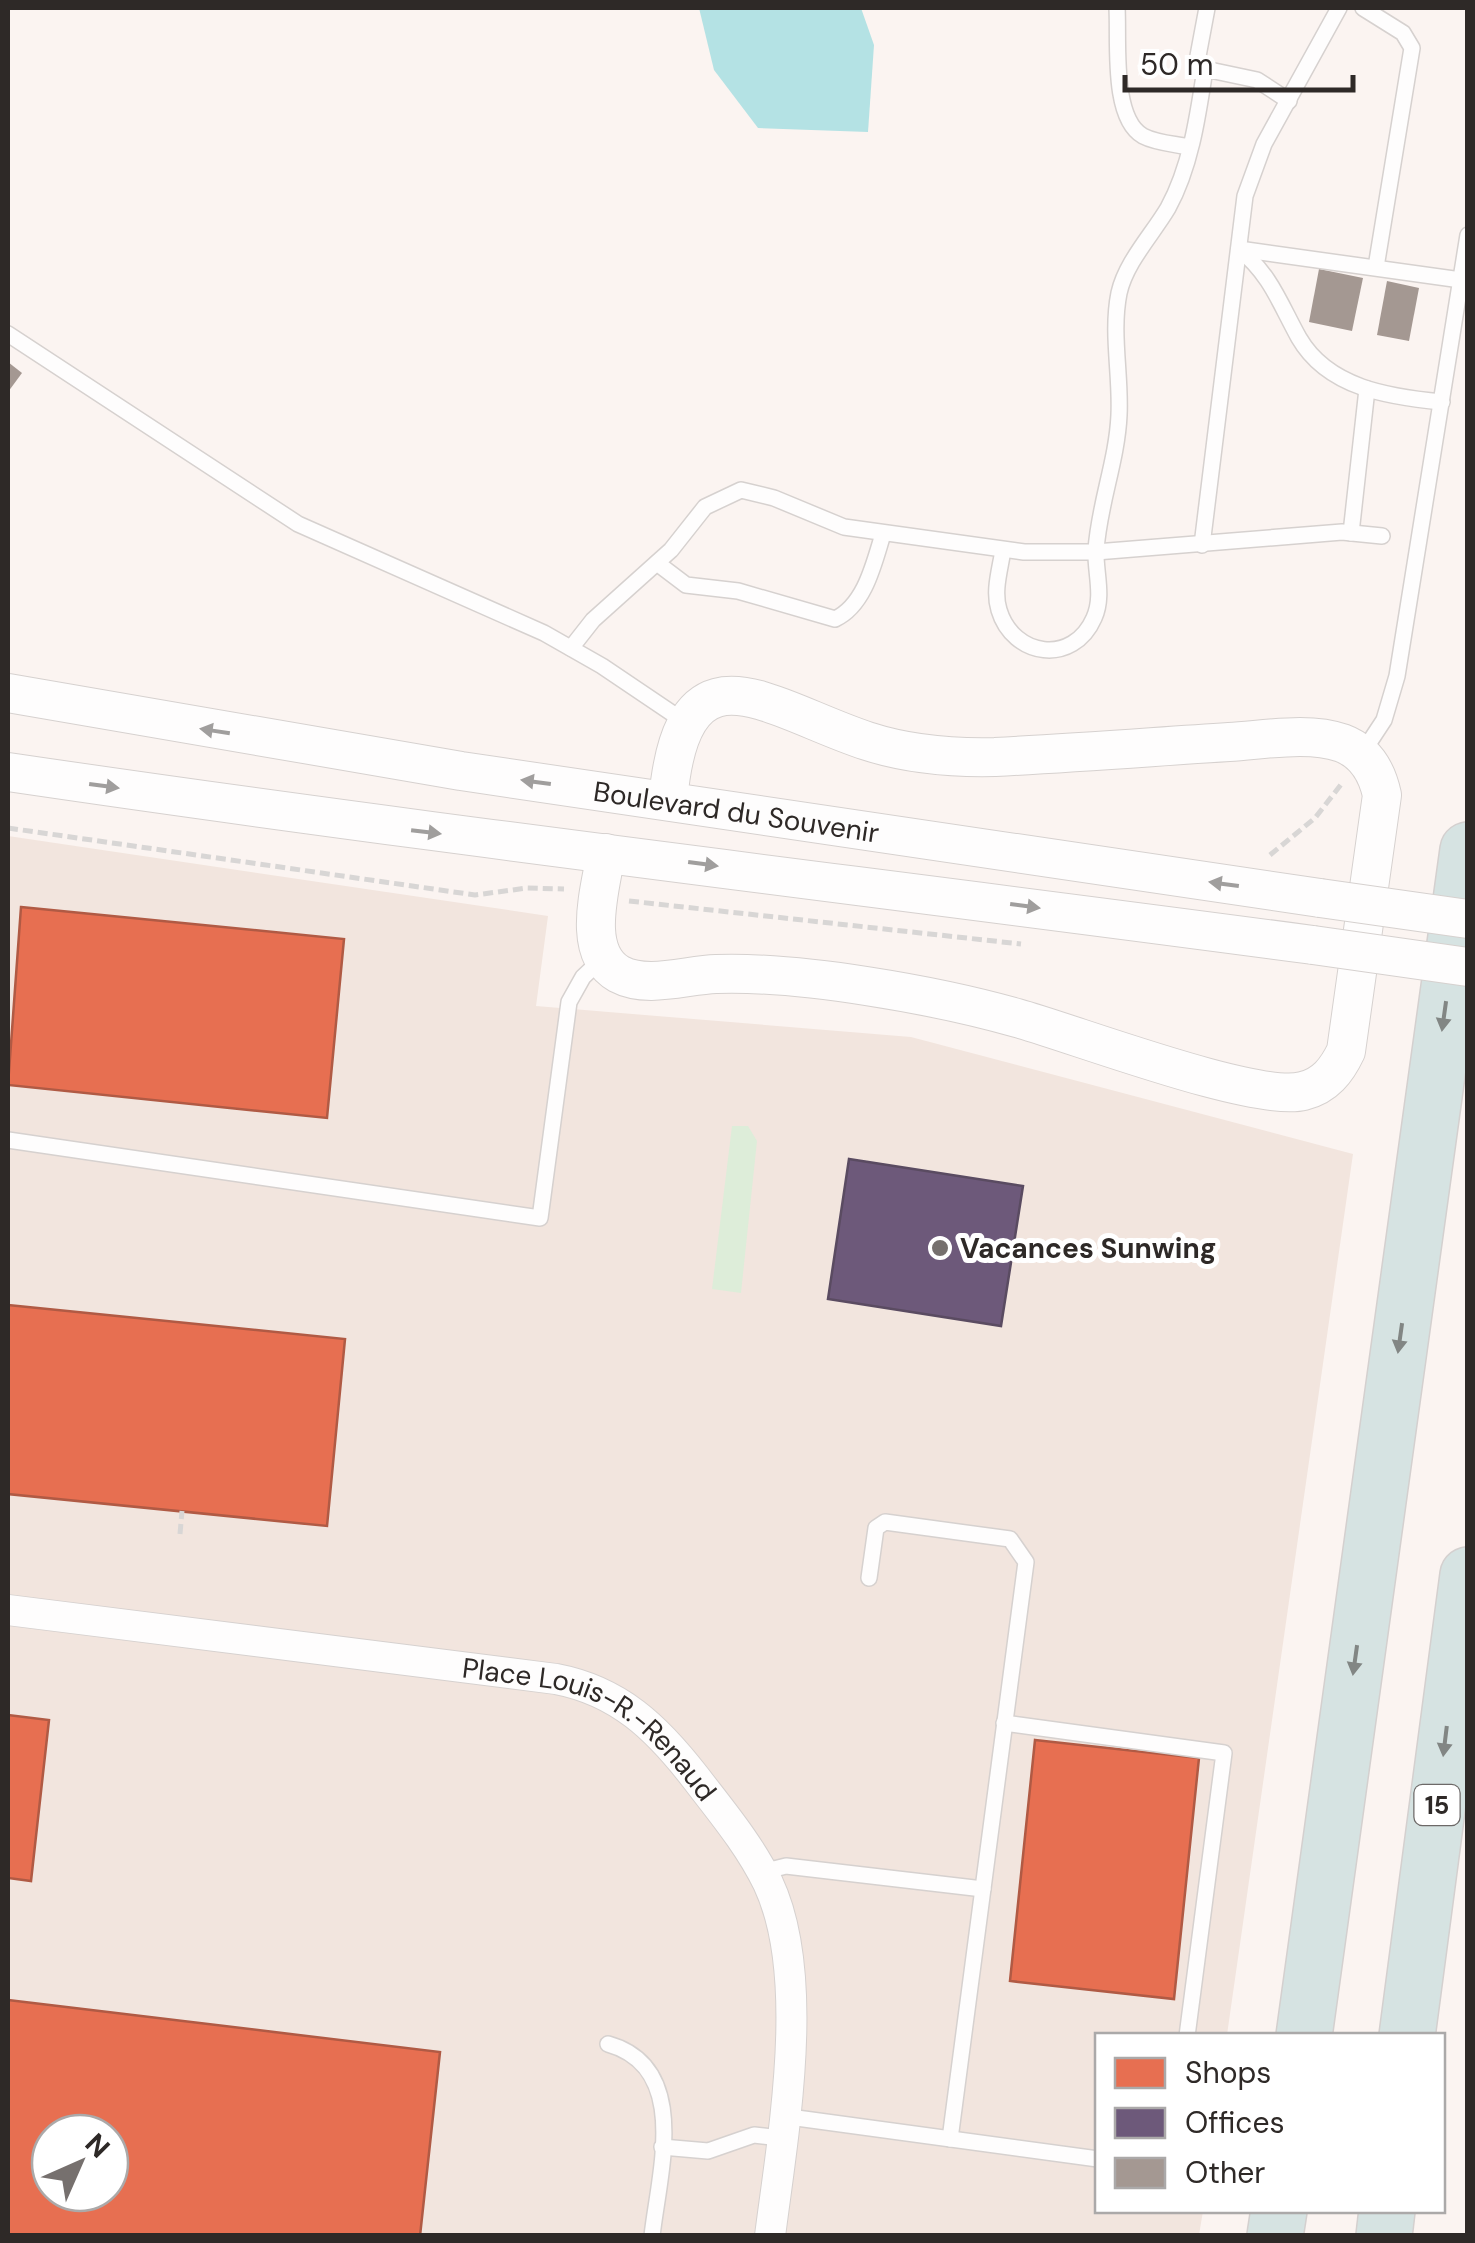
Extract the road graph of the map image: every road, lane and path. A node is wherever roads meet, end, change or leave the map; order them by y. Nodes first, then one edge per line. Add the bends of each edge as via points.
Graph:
1 (1118, 8) edge
2 (1207, 8) edge
3 (1363, 8) edge
4 (1333, 9) edge
5 (1205, 69) junction
6 (1289, 101) junction
7 (1190, 147) junction
8 (1468, 235) edge
9 (1240, 248) junction
10 (1376, 266) junction
11 (1461, 280) junction
12 (8, 334) edge
13 (1368, 389) junction
14 (1442, 402) junction
15 (1351, 533) junction
16 (882, 534) junction
17 (1382, 536) dead end
18 (1202, 544) junction
19 (1003, 550) junction
20 (1096, 552) junction
21 (657, 563) junction
22 (571, 648) junction
23 (8, 693) edge
24 (685, 722) junction
25 (1361, 755) junction
26 (8, 772) edge
27 (668, 800) junction
28 (8, 828) edge
29 (1468, 850) edge
30 (606, 853) junction
31 (1268, 858) dead end
32 (548, 887) dead end
33 (643, 904) dead end
34 (1468, 919) edge
35 (1037, 946) dead end
36 (603, 958) junction
37 (1468, 966) edge
38 (8, 1140) edge
39 (182, 1512) dead end
40 (180, 1534) dead end
41 (1468, 1575) edge
42 (869, 1578) dead end
43 (8, 1610) edge
44 (1004, 1724) junction
45 (762, 1872) junction
46 (983, 1889) junction
47 (1320, 1921) junction
48 (1187, 2033) edge
49 (1304, 2033) edge
50 (1318, 2033) edge
51 (1407, 2033) edge
52 (608, 2044) dead end
53 (781, 2127) junction
54 (950, 2138) junction
55 (662, 2146) junction
56 (1095, 2159) edge
57 (652, 2236) edge
58 (770, 2236) edge

1 - 7 lane via 1121,101 1128,121 1144,137
2 - 5 lane via 1198,56
3 - 10 lane via 1403,34 1412,48
4 - 6 lane
5 - 6 lane via 1257,80
5 - 7 lane
6 - 9 lane via 1253,172 1240,216
7 - 20 lane via 1169,205 1119,293 1119,417
8 - 11 lane
9 - 10 lane
9 - 13 lane via 1274,286 1312,355
9 - 18 lane
10 - 11 lane
11 - 14 lane
12 - 22 lane via 298,524
13 - 14 lane
13 - 15 lane
14 - 25 lane via 1392,701
15 - 17 lane
15 - 18 lane
16 - 19 lane
16 - 21 lane via 741,490 705,506
16 - 21 lane via 864,586 834,619 738,591 686,586
18 - 20 lane
19 - 20 lane
19 - 20 lane via 996,599 1004,624 1015,640 1041,652 1066,646 1092,623 1099,597
21 - 22 lane
22 - 24 lane
27 -> 23 street, Boulevard du Souvenir
24 - 25 street via 711,700 740,694 872,743 932,754 994,757 1288,739 1329,740
24 - 27 street
25 - 31 path via 1315,818
25 - 36 street via 1379,781 1381,818 1351,1033 1338,1067 1302,1092 1267,1092 953,1004 766,976 631,979
26 -> 30 street, Boulevard du Souvenir
34 -> 27 street, Boulevard du Souvenir, bridge
28 - 32 path via 476,895
29 -> 47 highway
30 - 36 street via 596,914
30 -> 37 street, Boulevard du Souvenir, bridge
33 - 35 path
36 - 38 lane via 569,1002 540,1218
39 - 40 path
41 -> 51 highway, 15
42 - 44 lane via 876,1528 886,1522 1010,1539 1019,1547 1026,1562
43 - 45 street, Place Louis-R.-Renaud via 597,1689 648,1722 674,1750
44 - 46 lane
44 - 48 lane via 1224,1753
45 - 46 lane via 786,1866
45 - 53 street, Place Louis-R.-Renaud via 791,1963
46 - 54 lane
47 - 49 highway
47 - 50 highway
52 - 55 lane via 639,2059 654,2076 662,2099
53 - 54 lane
53 - 55 lane via 708,2151
53 - 58 street, Place Louis-R.-Renaud
54 - 56 lane
55 - 57 lane

